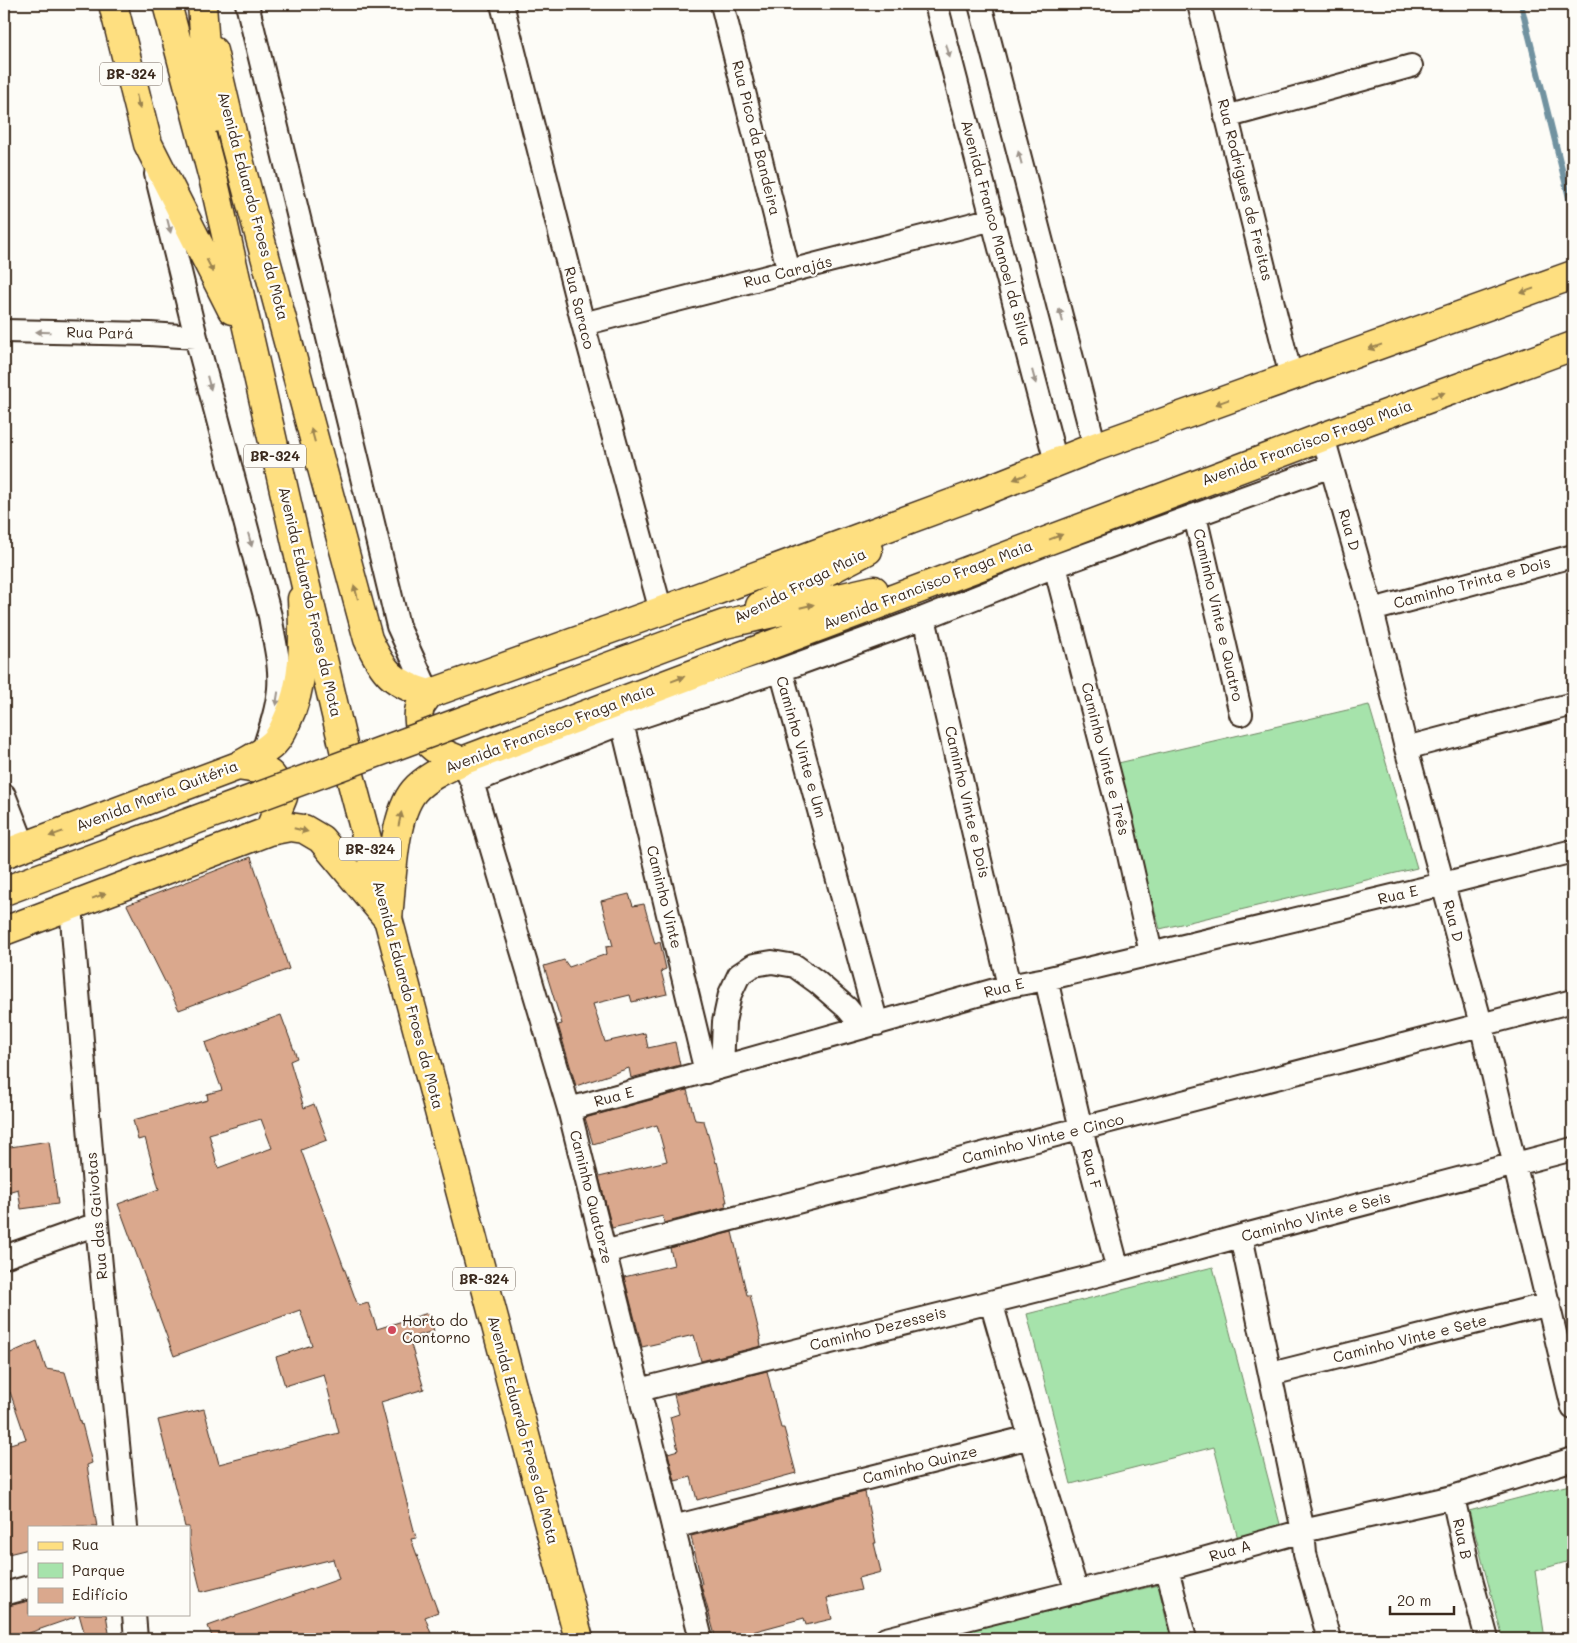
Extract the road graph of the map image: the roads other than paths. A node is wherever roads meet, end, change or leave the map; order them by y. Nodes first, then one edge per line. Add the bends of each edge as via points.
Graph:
1 (113, 4) edge
2 (167, 4) edge
3 (247, 4) edge
4 (502, 4) edge
5 (722, 4) edge
6 (936, 4) edge
7 (980, 4) edge
8 (1199, 4) edge
9 (203, 7) edge
10 (1411, 66) dead end
11 (1226, 117) junction
12 (148, 144) junction
13 (214, 182) junction
14 (993, 219) junction
15 (789, 272) junction
16 (1573, 275) edge
17 (583, 324) junction
18 (4, 331) edge
19 (196, 337) junction
20 (1573, 346) edge
21 (250, 347) junction
22 (1291, 377) junction
23 (1323, 437) junction
24 (1095, 447) junction
25 (1056, 462) junction
26 (1331, 466) junction
27 (972, 496) junction
28 (1195, 516) junction
29 (1573, 556) edge
30 (300, 565) junction
31 (978, 566) junction
32 (1054, 566) junction
33 (1372, 610) junction
34 (660, 611) junction
35 (924, 618) junction
36 (715, 628) junction
37 (781, 670) junction
38 (429, 694) junction
39 (1573, 704) edge
40 (1241, 714) dead end
41 (622, 722) junction
42 (1406, 748) junction
43 (263, 751) junction
44 (238, 766) junction
45 (467, 772) junction
46 (4, 795) edge
47 (269, 832) junction
48 (14, 850) edge
49 (1573, 851) edge
50 (1443, 884) junction
51 (4, 891) edge
52 (71, 906) junction
53 (388, 919) junction
54 (4, 931) edge
55 (1151, 953) junction
56 (1046, 979) junction
57 (1010, 986) junction
58 (1573, 1001) edge
59 (1481, 1024) junction
60 (870, 1026) junction
61 (714, 1070) junction
62 (569, 1109) junction
63 (1081, 1129) junction
64 (1573, 1149) edge
65 (1515, 1165) junction
66 (97, 1224) junction
67 (1242, 1236) junction
68 (604, 1252) junction
69 (4, 1257) edge
70 (1118, 1270) junction
71 (991, 1302) junction
72 (1549, 1304) junction
73 (1271, 1374) junction
74 (638, 1390) junction
75 (1573, 1408) edge
76 (1030, 1437) junction
77 (1573, 1459) edge
78 (1453, 1497) junction
79 (126, 1526) edge
80 (673, 1527) junction
81 (1303, 1531) junction
82 (1167, 1569) junction
83 (28, 1587) edge
84 (1077, 1592) junction
85 (4, 1594) edge
86 (134, 1616) edge
87 (136, 1639) edge
88 (579, 1639) edge
89 (701, 1639) edge
90 (886, 1639) edge
91 (1185, 1639) edge
92 (1329, 1639) edge
93 (1487, 1639) edge

1 -> 12 main road, Avenida Eduardo Froes da Mota / BR-324
2 - 13 main road, Avenida Eduardo Froes da Mota / BR-324
3 - 38 street via 398,626
4 - 17 street, Rua Saraco
5 - 15 street, Rua Pico da Bandeira
6 -> 14 street, Avenida Franco Manoel da Silva
24 -> 7 street
8 - 11 street, Rua Rodrigues de Freitas
9 - 13 main road
38 -> 9 main road, Avenida Eduardo Froes da Mota via 412,689 389,674 377,659 368,639 234,142
10 - 11 street
11 - 22 street, Rua Rodrigues de Freitas
12 -> 19 street
12 -> 21 main road, Avenida Eduardo Froes da Mota
13 - 21 main road, Avenida Eduardo Froes da Mota / BR-324
14 - 15 street, Rua Carajás
14 -> 25 street, Avenida Franco Manoel da Silva
15 - 17 street, Rua Carajás
16 -> 22 main road
17 - 34 street, Rua Saraco
19 -> 18 street, Rua Pará
19 -> 43 street via 275,642 279,687
23 -> 20 main road, Avenida Francisco Fraga Maia
21 - 30 main road, Avenida Eduardo Froes da Mota / BR-324
22 -> 24 main road
23 - 26 street, Rua D
31 -> 23 main road, Avenida Francisco Fraga Maia
24 - 25 main road
25 -> 27 main road
26 - 28 street
26 - 33 street, Rua D
27 - 34 main road
27 - 36 main road, Avenida Fraga Maia
28 - 32 street
28 - 40 street, Caminho Vinte e Quatro
29 - 33 street, Caminho Trinta e Dois
30 - 43 main road, Avenida Maria Quitéria via 304,631 300,685 282,731 275,742
30 - 53 main road, Avenida Eduardo Froes da Mota / BR-324
36 -> 31 main road, Avenida Fraga Maia
45 -> 31 main road, Avenida Francisco Fraga Maia
32 - 35 street
32 - 55 street, Caminho Vinte e Três via 1121,820
33 - 42 street, Rua D
34 - 38 main road
35 - 37 street
35 - 57 street, Caminho Vinte e Dois
36 - 51 main road, bridge
37 - 41 street, Caminho Vinte e Um
37 - 60 street, Caminho Vinte e Um
38 - 45 main road via 418,719 422,733 428,744
39 - 42 street
41 - 45 street, Caminho Vinte e Um
41 - 61 street, Caminho Vinte
42 - 50 street, Rua D
43 - 44 main road, Avenida Maria Quitéria
44 - 47 main road via 265,771 276,780 283,797
44 -> 48 main road, Avenida Maria Quitéria
53 -> 45 main road, Avenida Francisco Fraga Maia via 402,810 414,791 432,775
45 - 62 street, Caminho Quatorze
46 - 48 street
52 -> 47 main road
47 -> 53 main road via 290,827 304,829 321,839
49 - 50 street, Rua E
50 - 55 street, Rua E
50 - 59 street, Rua D
52 - 54 main road
52 - 66 street, Rua das Gaivotas
53 - 88 main road, Avenida Eduardo Froes da Mota / BR-324
55 - 56 street, Rua E
56 - 57 street, Rua E
56 - 63 street, Rua F
57 - 60 street, Rua E
58 - 59 street, Caminho Vinte e Cinco
59 - 63 street, Caminho Vinte e Cinco
59 - 65 street, Rua D
60 - 61 street, Rua E
60 - 61 street via 795,966 772,962 754,965 739,976 730,994
61 - 62 street, Rua E
62 - 68 street, Caminho Quatorze
63 - 68 street, Caminho Vinte e Cinco
63 - 70 street, Rua F
64 - 65 street, Caminho Vinte e Seis
65 - 67 street, Caminho Vinte e Seis
65 - 72 street, Rua D
66 - 69 street
66 - 79 street, Rua das Gaivotas
67 - 70 street, Caminho Vinte e Seis
67 - 73 street
68 - 74 street, Caminho Quatorze
70 - 71 street, Caminho Dezesseis
71 - 74 street, Caminho Dezesseis
71 - 76 street
72 - 73 street, Caminho Vinte e Sete
72 - 75 street, Rua D
73 - 81 street
74 - 80 street, Caminho Quatorze
76 - 80 street, Caminho Quinze
76 - 84 street
77 - 78 street, Rua A
78 - 81 street, Rua A
78 - 93 street, Rua B
80 - 89 street, Caminho Quatorze
81 - 82 street, Rua A
81 - 92 street via 1305,1554
82 - 84 street, Rua A
82 - 91 street
83 - 85 street
84 - 90 street, Rua A
86 - 87 street

